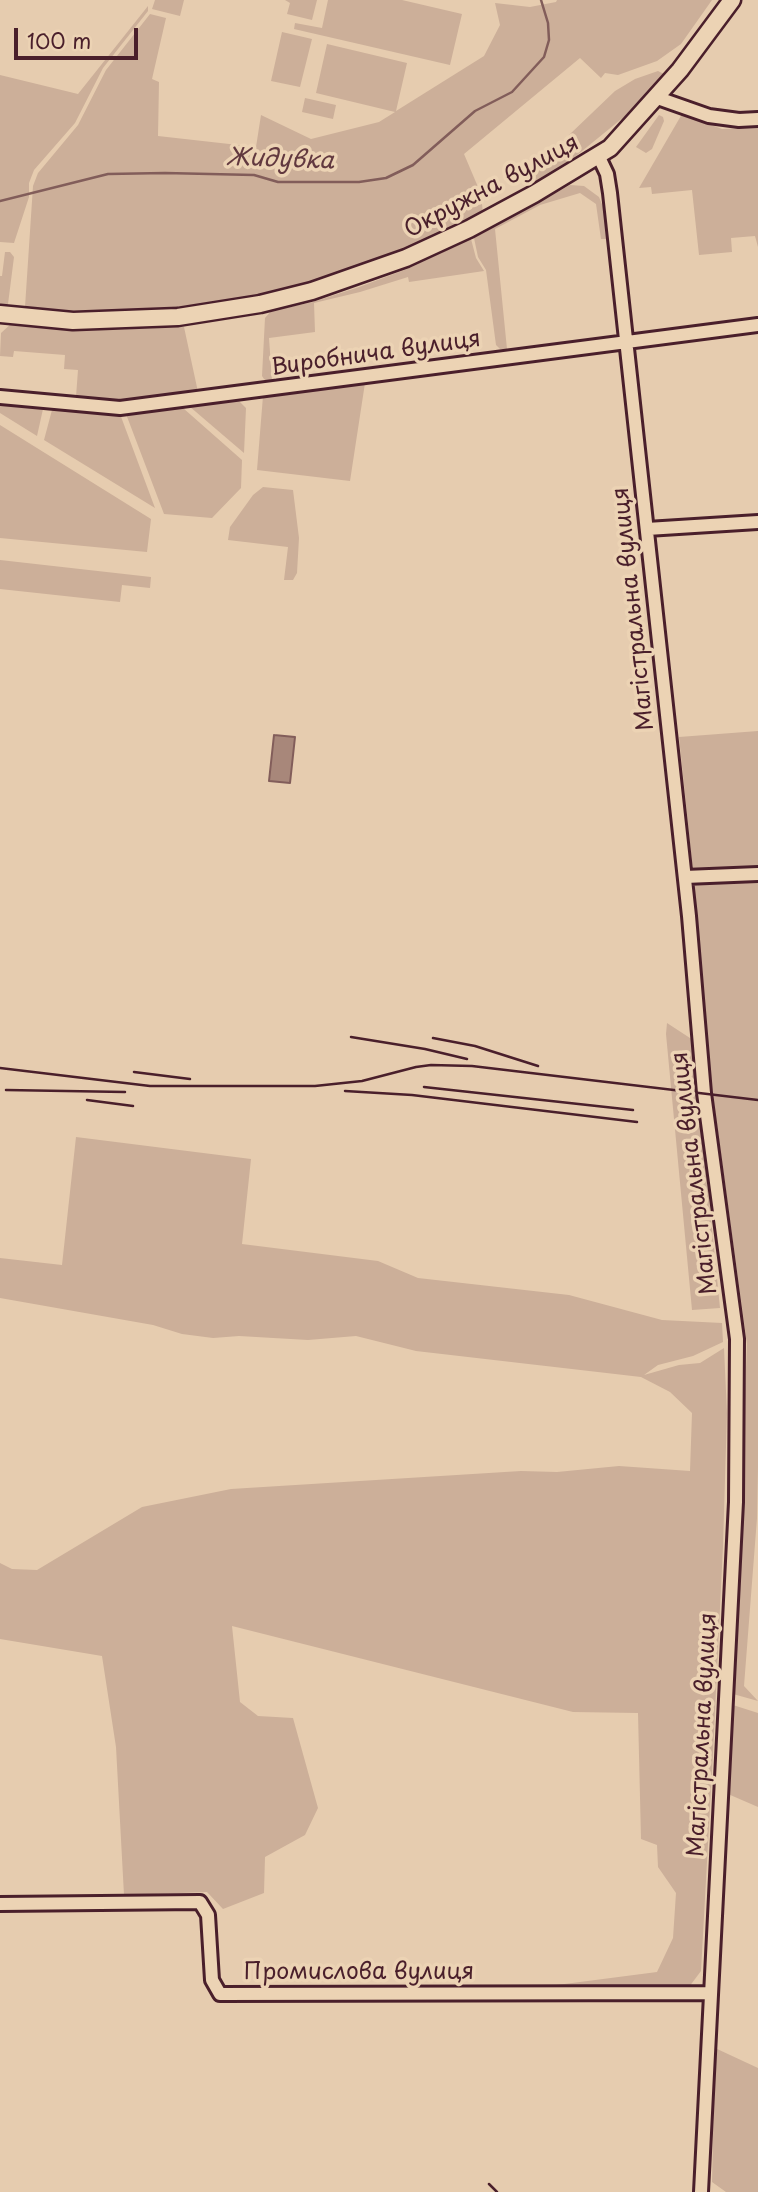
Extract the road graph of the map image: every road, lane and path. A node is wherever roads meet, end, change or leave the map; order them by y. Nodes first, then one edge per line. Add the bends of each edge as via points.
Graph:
1 (732, 0) edge
2 (655, 97) junction
3 (758, 119) edge
4 (598, 155) junction
5 (0, 314) edge
6 (758, 325) edge
7 (627, 341) junction
8 (0, 397) edge
9 (758, 522) edge
10 (647, 529) junction
11 (758, 874) edge
12 (685, 877) junction
13 (0, 1904) edge
14 (711, 1993) junction
15 (701, 2192) edge

1 - 2 main road, Окружна вулиця
2 - 3 street via 709,116
2 - 4 main road, Окружна вулиця via 610,148
4 - 5 main road, Окружна вулиця via 469,229 406,258 312,291 178,317 73,321
4 - 7 street, Магістральна вулиця via 607,174
6 - 7 street, Виробнича вулиця
7 - 8 street, Виробнича вулиця via 120,408
7 - 10 street, Магістральна вулиця
9 - 10 street
10 - 12 street, Магістральна вулиця
11 - 12 street
12 - 14 street, Магістральна вулиця via 704,1093 737,1339 736,1502
13 - 14 street, Промислова вулиця via 201,1902 208,1915 212,1980 220,1994
14 - 15 street, Магістральна вулиця

